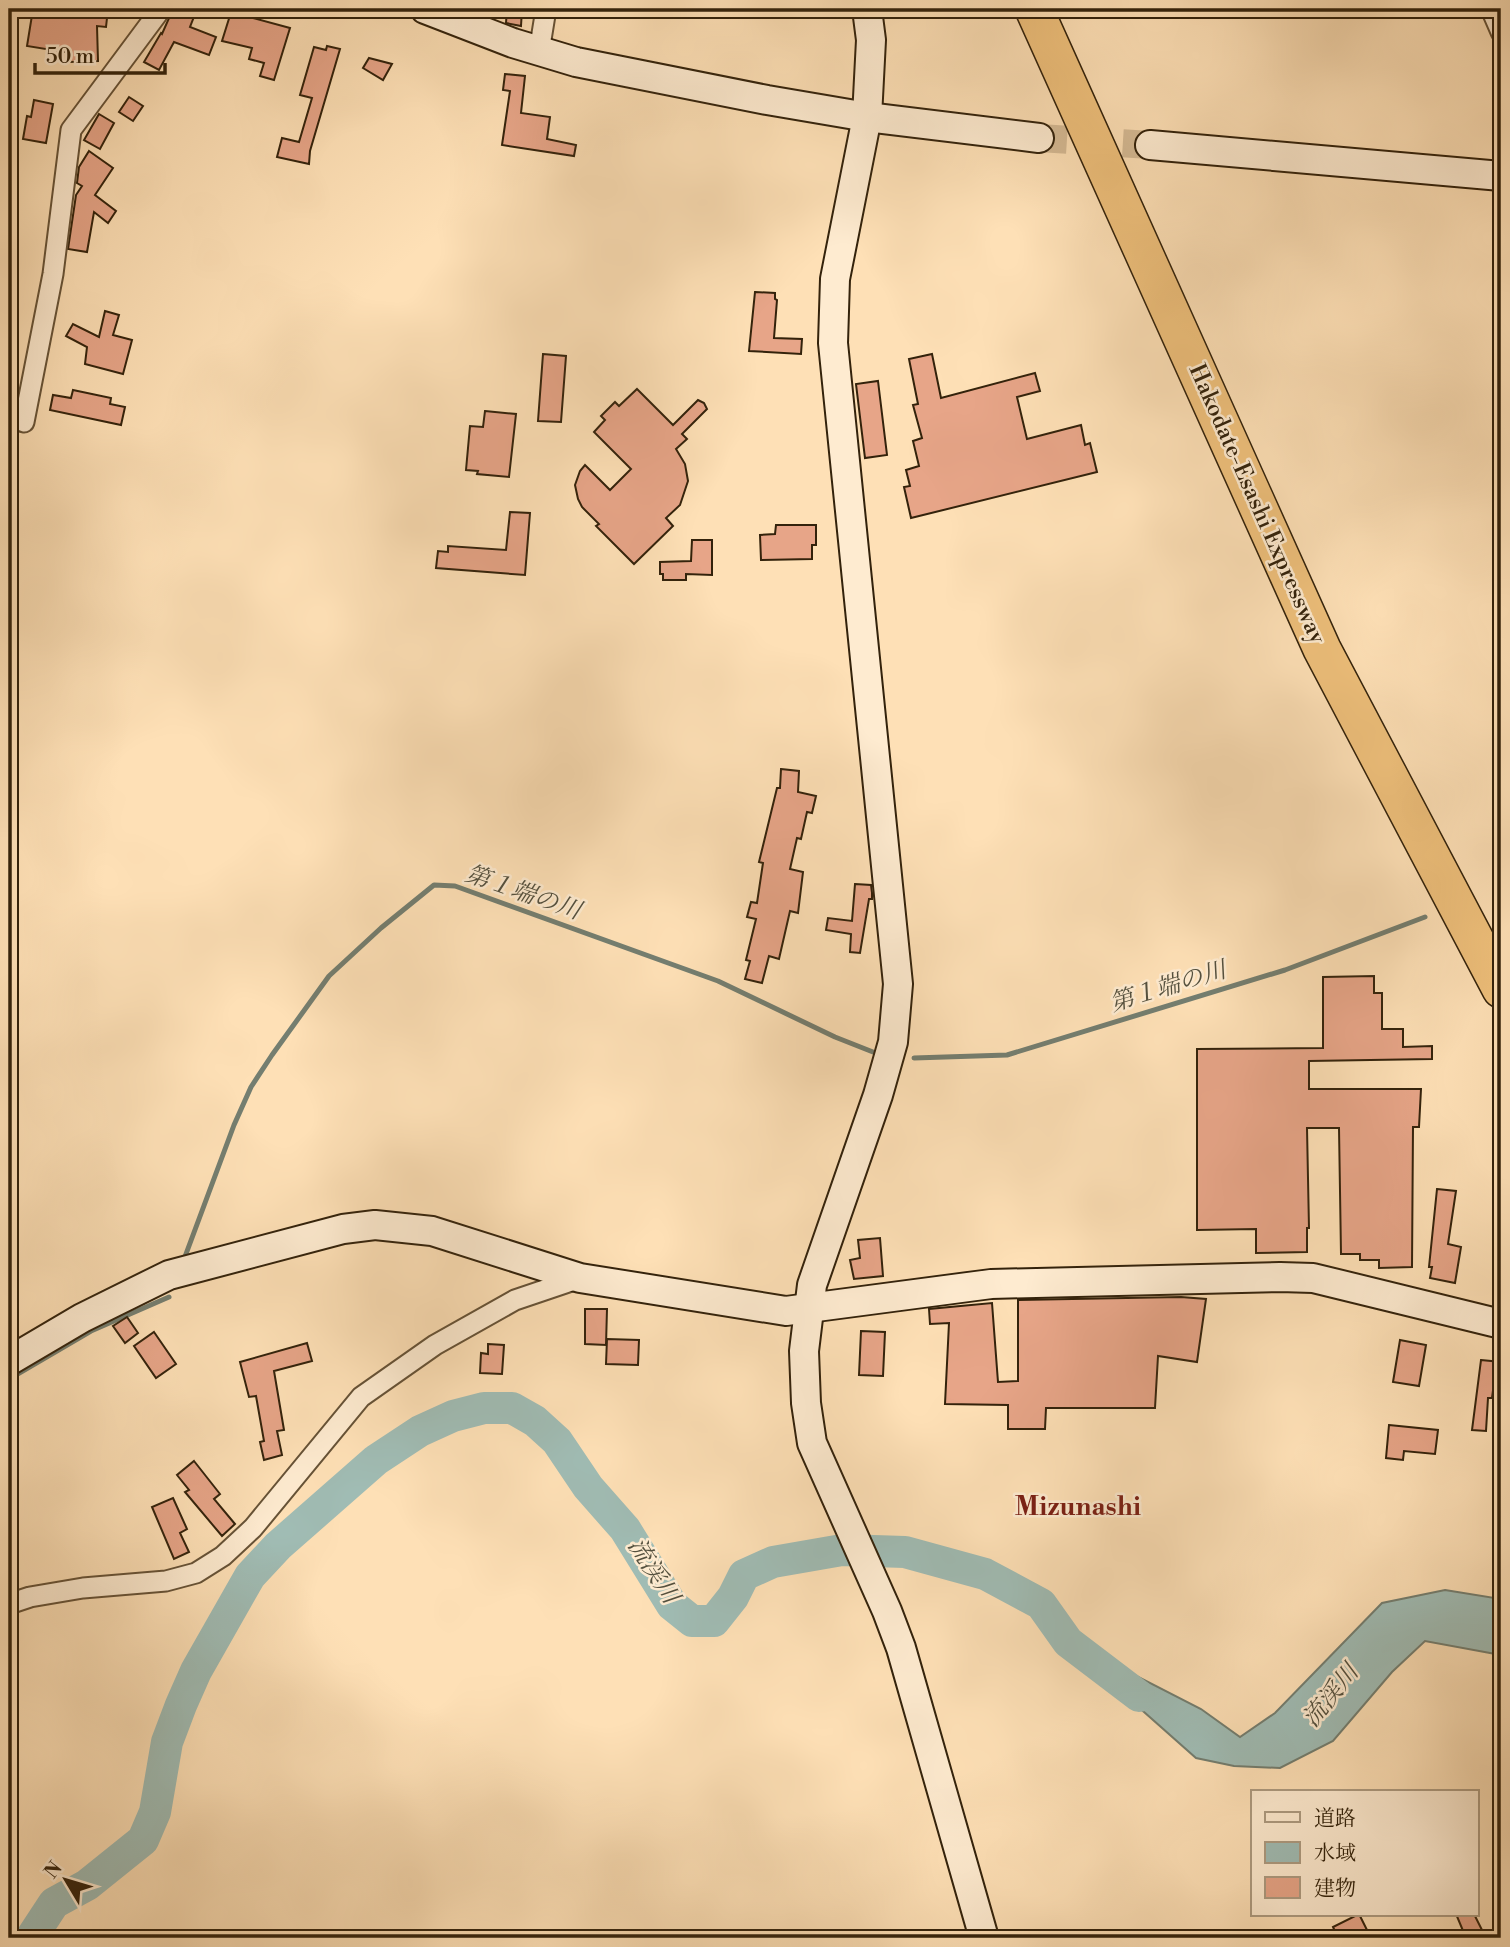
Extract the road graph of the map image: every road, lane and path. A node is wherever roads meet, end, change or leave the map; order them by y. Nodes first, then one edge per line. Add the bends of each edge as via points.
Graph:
1 (161, 9) edge
2 (425, 9) edge
3 (547, 9) edge
4 (867, 9) edge
5 (1034, 9) edge
6 (1491, 9) edge
7 (1501, 32) edge
8 (539, 52) junction
9 (867, 117) junction
10 (1039, 138) tunnel mouth
11 (1150, 145) tunnel mouth
12 (1501, 176) edge
13 (24, 422) dead end
14 (1501, 989) edge
15 (580, 1278) junction
16 (809, 1308) junction
17 (1501, 1324) edge
18 (9, 1361) edge
19 (9, 1604) edge
20 (984, 1938) edge

1 - 13 street via 71,130 53,274
2 - 8 street
3 - 8 street
4 - 9 street via 871,40
5 - 14 highway, Hakodate-Esashi Expressway via 1322,649
6 - 7 street
8 - 9 street
9 - 10 street
9 - 16 street via 835,279 834,343 898,984 897,1016 878,1095 812,1284
11 - 12 street
15 - 16 street via 786,1311
15 - 18 street via 432,1231 375,1225 343,1229 169,1275
15 - 19 street via 515,1300 435,1345 361,1397 253,1528 196,1573 166,1581 83,1588
16 - 17 street via 991,1284 1280,1277 1314,1278
16 - 20 street via 804,1351 812,1443 901,1648

